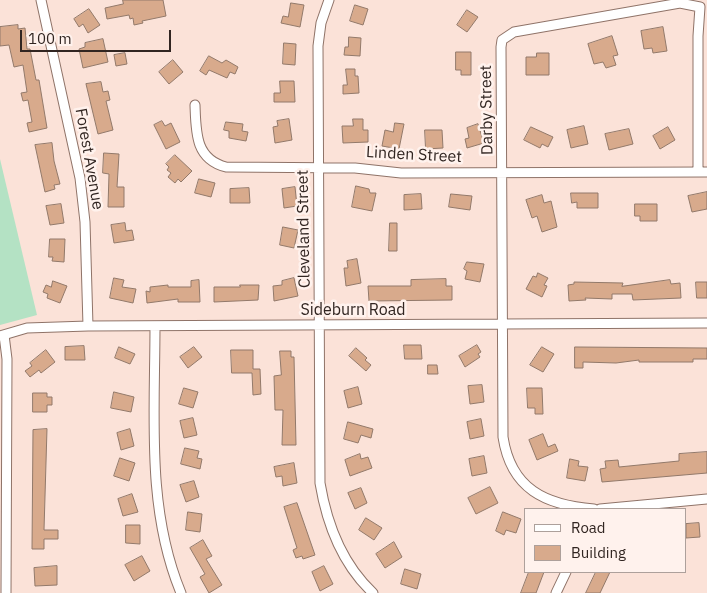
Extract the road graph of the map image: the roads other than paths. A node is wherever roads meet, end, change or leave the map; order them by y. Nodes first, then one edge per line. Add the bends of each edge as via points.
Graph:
1 (41, 0) edge
2 (329, 0) edge
3 (195, 105) dead end
4 (318, 166) junction
5 (703, 172) edge
6 (502, 173) junction
7 (707, 323) edge
8 (504, 324) junction
9 (318, 325) junction
10 (88, 326) junction
11 (155, 326) junction
12 (2, 336) edge
13 (707, 499) edge
14 (576, 508) edge
15 (611, 508) edge
16 (3, 571) edge
17 (566, 573) edge
18 (6, 593) edge
19 (181, 593) edge
20 (373, 593) edge
21 (556, 593) edge

1 - 10 street, Forest Avenue via 80,178 85,222
2 - 4 street, Cleveland Street via 318,46
3 - 4 street, Linden Street via 199,146 217,164 226,167
4 - 6 street, Linden Street via 401,173
4 - 9 street, Cleveland Street
5 - 6 street, Linden Street
5 - 6 street, Darby Street via 698,36 700,7 680,4 506,36 500,47
6 - 8 street, Darby Street
7 - 8 street, Sideburn Road
8 - 9 street, Sideburn Road
8 - 14 street, Darby Street via 503,437 509,462 520,479 536,494
9 - 11 street, Sideburn Road
9 - 20 street, Cleveland Street via 319,469 323,502 343,554
10 - 11 street, Sideburn Road
10 - 12 street, Sideburn Road via 27,328
11 - 19 street via 157,496 163,537
12 - 16 street via 7,359
13 - 15 street
16 - 18 street
17 - 21 street

